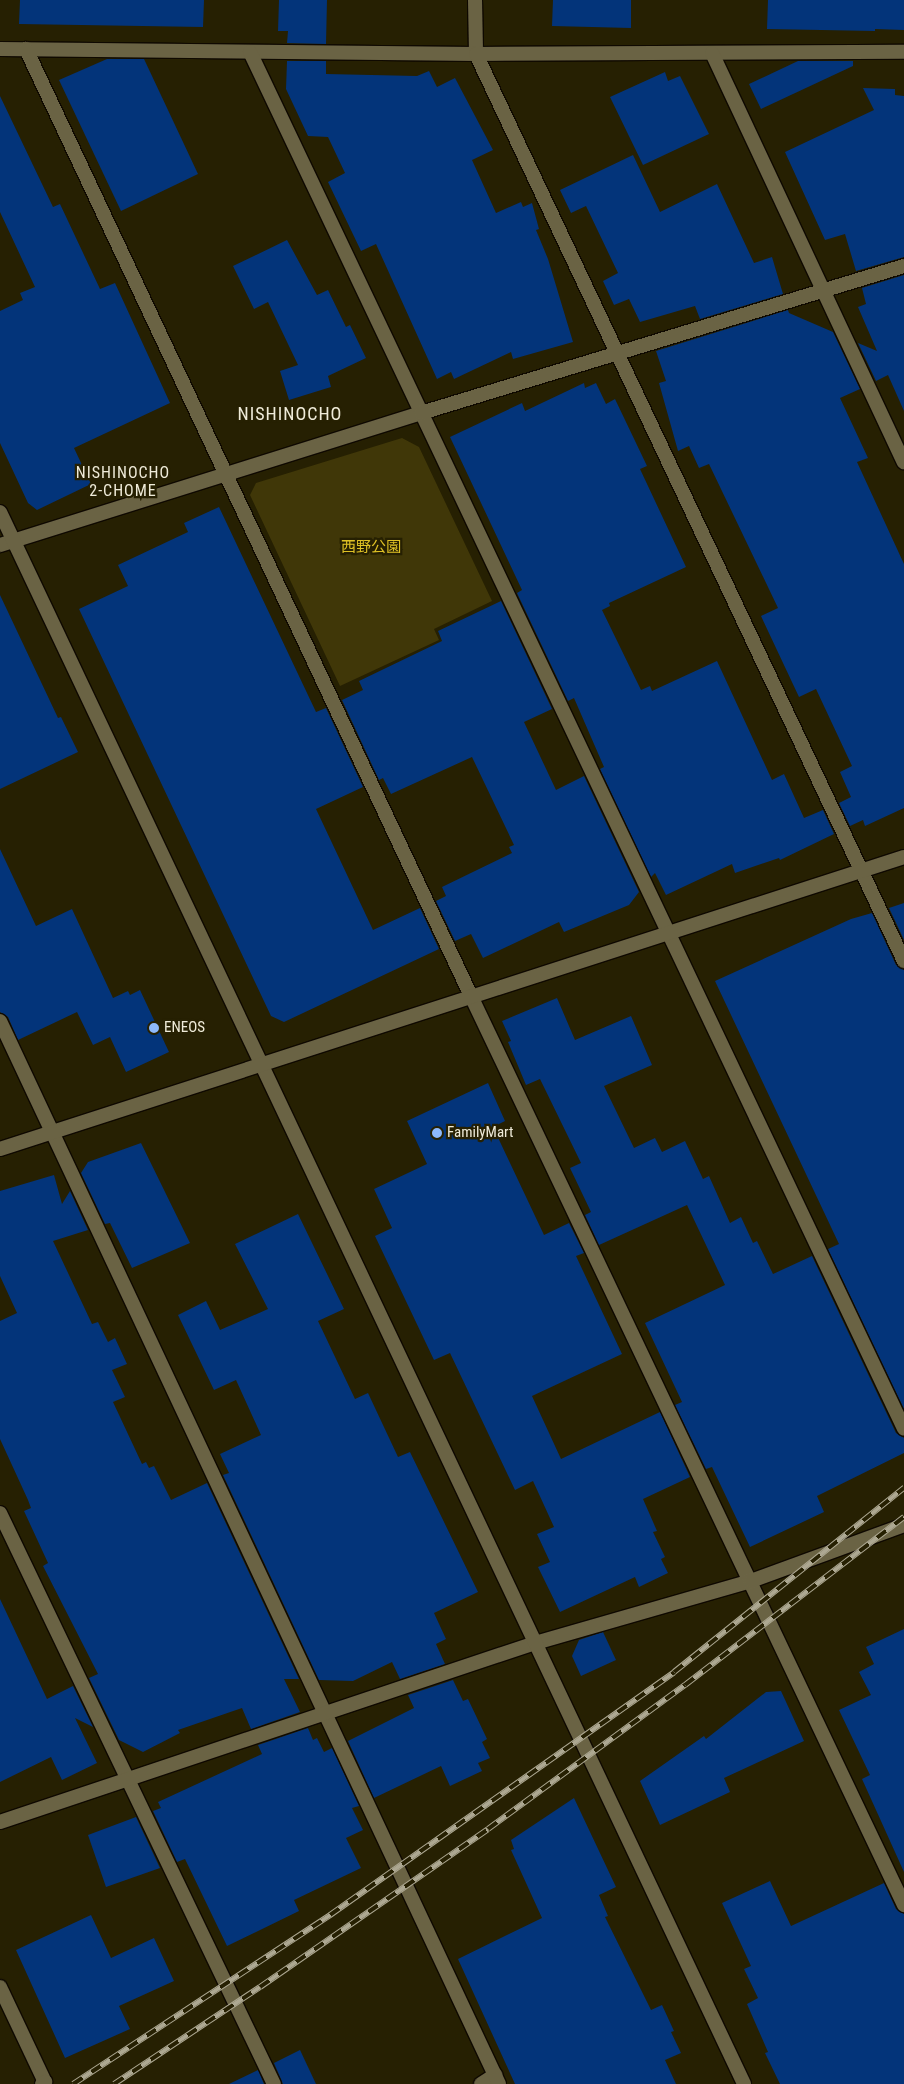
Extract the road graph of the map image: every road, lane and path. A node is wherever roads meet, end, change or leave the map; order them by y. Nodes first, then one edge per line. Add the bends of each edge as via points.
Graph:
1 (475, 0) edge
2 (0, 49) edge
3 (26, 49) junction
4 (250, 52) junction
5 (904, 52) edge
6 (712, 53) junction
7 (476, 54) junction
8 (904, 266) edge
9 (824, 291) junction
10 (618, 353) junction
11 (421, 413) junction
12 (904, 462) edge
13 (225, 475) junction
14 (0, 512) edge
15 (7, 543) edge
16 (904, 857) edge
17 (862, 871) junction
18 (668, 933) junction
19 (904, 961) edge
20 (471, 996) junction
21 (0, 1021) edge
22 (260, 1064) junction
23 (52, 1133) junction
24 (0, 1150) edge
25 (904, 1429) edge
26 (0, 1513) edge
27 (904, 1525) edge
28 (751, 1581) junction
29 (535, 1643) junction
30 (326, 1714) junction
31 (126, 1780) junction
32 (0, 1822) edge
33 (904, 1905) edge
34 (0, 1987) edge
35 (497, 2079) edge
36 (43, 2083) edge
37 (274, 2084) edge
38 (481, 2084) edge
39 (744, 2084) edge

1 - 7 street
2 - 3 street
3 - 4 street
3 - 13 street
4 - 7 street
4 - 11 street
5 - 6 street
6 - 7 street
6 - 9 street
7 - 10 street
8 - 9 street
9 - 10 street
9 - 12 street
10 - 11 street
10 - 17 street
11 - 13 street
11 - 18 street
13 - 15 street
13 - 20 street
14 - 15 street
15 - 22 street
16 - 17 street
17 - 18 street
17 - 19 street
18 - 20 street
18 - 25 street
20 - 22 street
20 - 28 street
21 - 23 street
22 - 23 street
22 - 29 street
23 - 24 street
23 - 30 street
26 - 31 street
27 - 28 street
28 - 29 street
28 - 33 street
29 - 30 street
29 - 39 street
30 - 31 street
30 - 35 street
31 - 32 street
31 - 37 street
34 - 36 street
35 - 38 street

